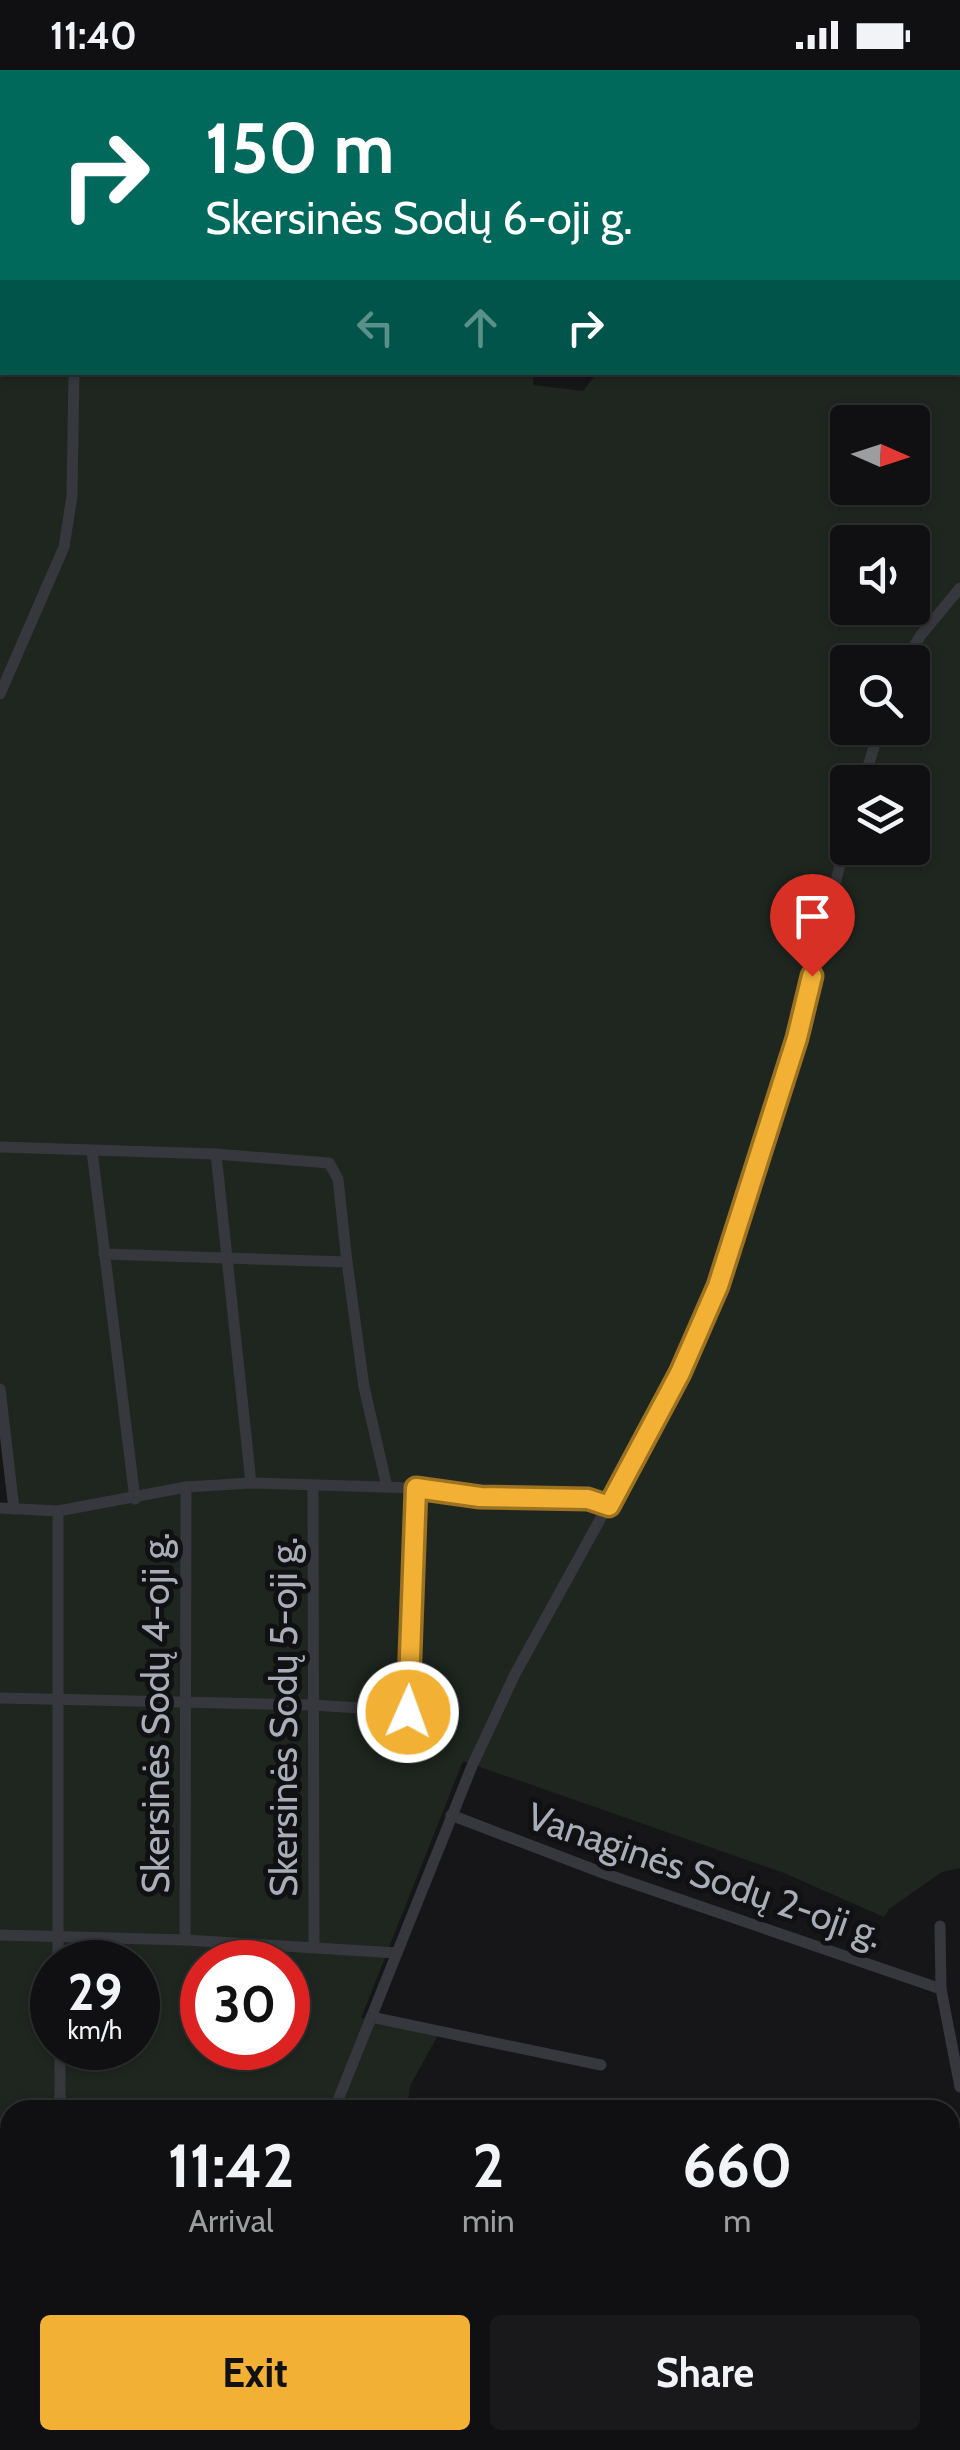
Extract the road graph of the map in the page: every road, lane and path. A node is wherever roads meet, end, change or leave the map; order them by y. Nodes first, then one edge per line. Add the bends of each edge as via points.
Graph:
1 (74, 375) edge
2 (960, 588) edge
3 (915, 645) edge
4 (0, 694) edge
5 (840, 865) edge
6 (0, 1147) edge
7 (92, 1151) junction
8 (216, 1154) junction
9 (104, 1254) junction
10 (227, 1256) junction
11 (348, 1262) junction
12 (0, 1389) edge
13 (251, 1483) junction
14 (186, 1487) junction
15 (313, 1487) junction
16 (387, 1487) junction
17 (416, 1488) junction
18 (135, 1499) junction
19 (609, 1506) junction
20 (0, 1508) edge
21 (14, 1508) junction
22 (58, 1511) junction
23 (0, 1698) edge
24 (56, 1700) junction
25 (185, 1704) junction
26 (312, 1705) junction
27 (450, 1815) junction
28 (940, 1926) dead end
29 (0, 1935) edge
30 (57, 1936) junction
31 (57, 1940) edge
32 (185, 1940) joint
33 (310, 1947) edge
34 (314, 1947) junction
35 (396, 1954) junction
36 (940, 1989) junction
37 (371, 2017) junction
38 (600, 2066) dead end
39 (60, 2070) edge
40 (960, 2087) edge
41 (60, 2100) edge
42 (338, 2100) edge

1 - 4 street via 72,496 64,547
2 - 3 street
5 - 19 street via 797,1038 718,1286
6 - 7 street
7 - 8 street
7 - 9 street
8 - 10 street
8 - 11 street via 329,1163 338,1179
9 - 10 street
9 - 18 street
10 - 11 street
10 - 13 street
11 - 16 street via 364,1387
12 - 21 street
13 - 14 street
13 - 15 street
14 - 18 street
14 - 25 street, Skersinės Sodų 4-oji g.
15 - 16 street
15 - 26 street, Skersinės Sodų 5-oji g.
16 - 17 street
17 - 19 street via 588,1499
17 - 26 street via 408,1712
18 - 22 street
19 - 27 street via 515,1674
20 - 21 street
21 - 22 street
22 - 24 street
23 - 24 street
24 - 25 street
24 - 30 street
25 - 26 street
25 - 32 street, Skersinės Sodų 4-oji g.
26 - 34 street, Skersinės Sodų 5-oji g.
27 - 35 street
27 - 36 street, Vanaginės Sodų 2-oji g.
28 - 36 street
29 - 30 street
30 - 31 street
30 - 32 street
33 - 34 street
34 - 35 street
35 - 37 street
36 - 40 street
37 - 38 street
37 - 42 street
39 - 41 street

